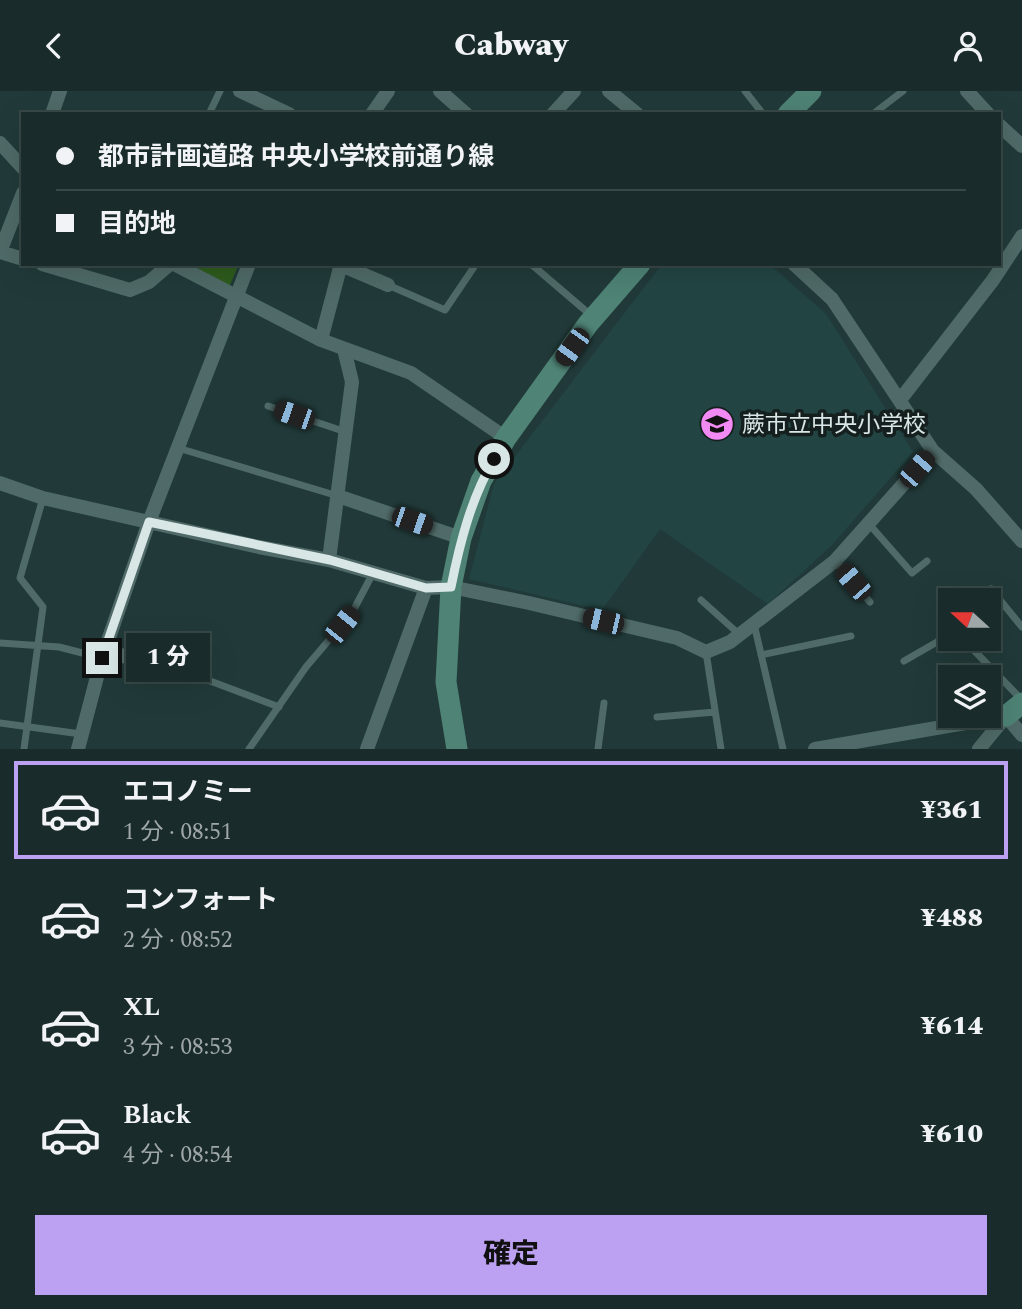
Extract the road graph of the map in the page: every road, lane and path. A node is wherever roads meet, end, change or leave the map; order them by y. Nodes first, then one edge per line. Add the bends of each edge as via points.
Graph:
1 (60, 91) edge
2 (220, 91) edge
3 (240, 91) edge
4 (388, 91) edge
5 (440, 91) edge
6 (574, 91) edge
7 (608, 91) edge
8 (745, 91) edge
9 (811, 91) edge
10 (903, 91) edge
11 (967, 91) edge
12 (53, 112) edge
13 (210, 112) edge
14 (285, 112) edge
15 (373, 112) edge
16 (464, 112) edge
17 (555, 112) edge
18 (634, 112) edge
19 (761, 112) edge
20 (790, 112) edge
21 (876, 112) edge
22 (986, 112) edge
23 (1001, 127) edge
24 (0, 143) edge
25 (1022, 146) edge
26 (21, 167) edge
27 (21, 198) edge
28 (1022, 236) edge
29 (0, 252) edge
30 (21, 258) edge
31 (49, 266) edge
32 (169, 266) edge
33 (176, 266) edge
34 (248, 266) edge
35 (340, 266) edge
36 (345, 266) edge
37 (475, 266) edge
38 (533, 266) edge
39 (638, 266) edge
40 (796, 266) edge
41 (388, 285) joint
42 (234, 296) junction
43 (594, 317) junction
44 (321, 340) junction
45 (344, 349) junction
46 (900, 400) junction
47 (268, 406) dead end
48 (346, 432) junction
49 (506, 438) junction
50 (178, 447) junction
51 (933, 451) junction
52 (0, 483) edge
53 (338, 496) junction
54 (43, 498) junction
55 (149, 522) junction
56 (869, 524) junction
57 (461, 538) junction
58 (1022, 541) edge
59 (330, 560) junction
60 (835, 561) junction
61 (927, 561) dead end
62 (373, 573) junction
63 (451, 587) junction
64 (426, 588) junction
65 (701, 600) dead end
66 (1001, 601) edge
67 (870, 602) dead end
68 (754, 624) junction
69 (1022, 627) edge
70 (740, 635) junction
71 (851, 636) dead end
72 (938, 641) edge
73 (0, 643) edge
74 (39, 646) junction
75 (973, 651) edge
76 (706, 652) junction
77 (103, 654) junction
78 (761, 655) junction
79 (904, 661) dead end
80 (173, 672) joint
81 (604, 703) dead end
82 (1017, 706) edge
83 (279, 707) junction
84 (715, 712) junction
85 (657, 716) dead end
86 (0, 723) edge
87 (28, 727) junction
88 (1022, 735) edge
89 (79, 742) edge
90 (24, 749) edge
91 (249, 749) edge
92 (367, 749) edge
93 (457, 749) edge
94 (598, 749) edge
95 (721, 749) edge
96 (783, 749) edge
97 (815, 749) edge
98 (979, 749) edge

1 - 12 street
2 - 13 lane
3 - 14 street
4 - 15 street
5 - 16 street
6 - 17 street
7 - 18 street
8 - 19 lane
9 - 20 street
10 - 21 lane
11 - 22 street
23 - 25 street
24 - 26 street
27 - 29 street
28 - 46 street
29 - 30 street
31 - 32 street via 130,290
33 - 42 street
34 - 42 street
35 - 44 street
36 - 41 street
37 - 41 lane via 444,310
38 - 43 lane
39 - 43 street
40 - 46 street via 832,299
42 - 44 street
42 - 50 street
43 - 49 street
44 - 45 street
45 - 48 street via 352,382
45 - 49 street via 411,373
46 - 51 street
47 - 48 lane
48 - 53 street
49 - 57 street via 481,481
50 - 53 lane
50 - 55 street
51 - 56 street
51 - 58 street
52 - 54 street
53 - 57 street
53 - 59 street
54 - 55 street
54 - 74 lane via 20,578 43,607
55 - 59 street
55 - 77 street
56 - 60 street
56 - 61 lane via 912,573
57 - 63 street
59 - 62 street
60 - 67 lane
60 - 68 street
62 - 64 street
62 - 83 lane via 352,613
63 - 64 street
63 - 76 street via 677,638
63 - 93 street via 446,682
64 - 92 street
65 - 70 lane
66 - 69 lane
68 - 70 street
68 - 78 lane
70 - 76 street
71 - 78 lane
72 - 79 lane
73 - 74 lane
74 - 77 lane
74 - 87 lane
75 - 82 lane
76 - 84 lane
77 - 80 street
77 - 89 street
78 - 96 lane
80 - 83 lane via 189,673
81 - 94 lane
82 - 88 street
82 - 97 street
82 - 98 street
83 - 91 lane
84 - 85 lane
84 - 95 lane
86 - 87 lane
87 - 89 lane
87 - 90 lane

